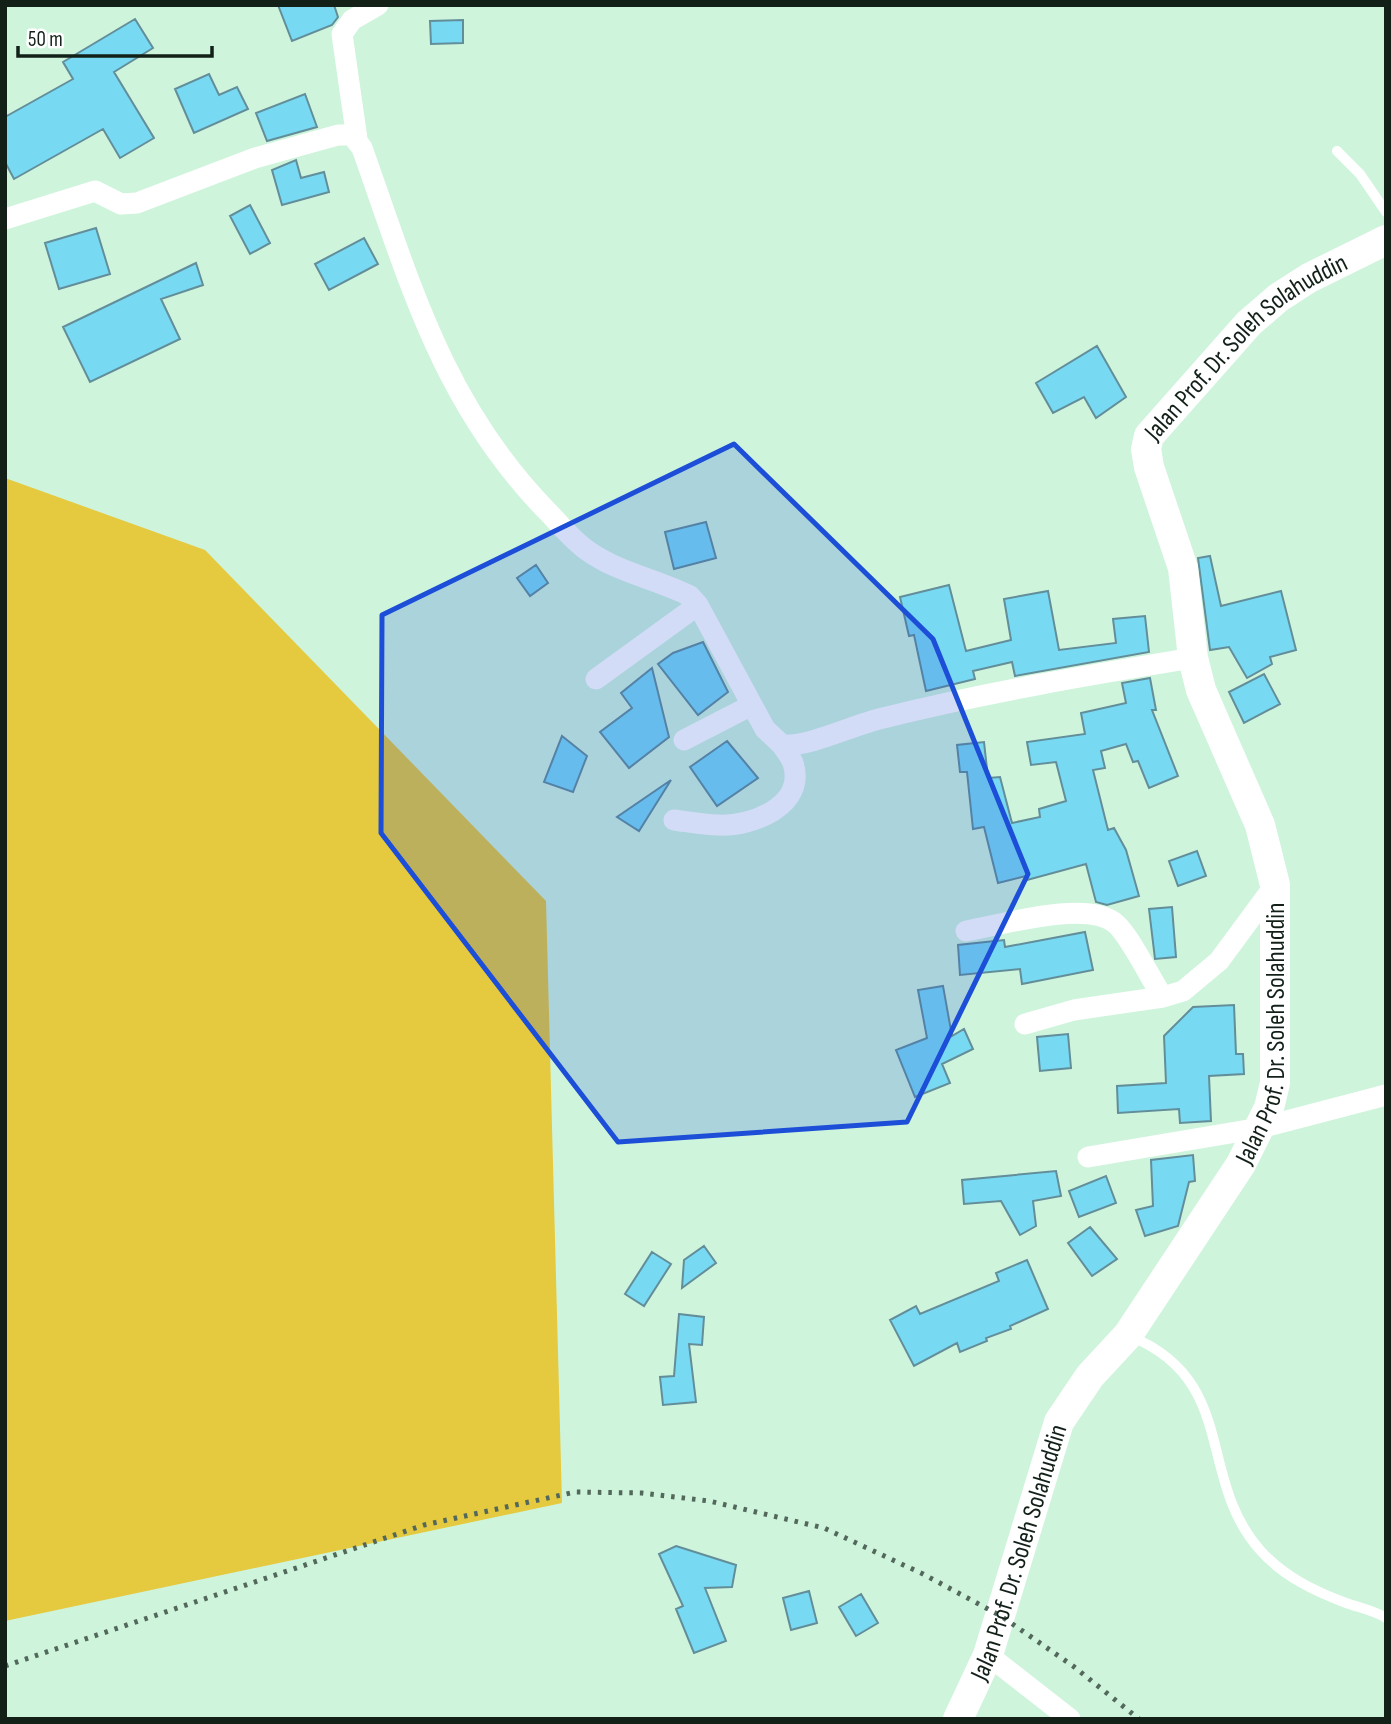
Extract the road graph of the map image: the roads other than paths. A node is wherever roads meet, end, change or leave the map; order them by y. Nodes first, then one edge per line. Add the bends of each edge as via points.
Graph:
1 (378, 5) edge
2 (357, 139) junction
3 (1337, 151) dead end
4 (1386, 212) edge
5 (5, 219) edge
6 (1386, 240) edge
7 (698, 605) junction
8 (1193, 659) junction
9 (596, 679) dead end
10 (752, 705) junction
11 (684, 740) dead end
12 (782, 745) junction
13 (674, 820) dead end
14 (1275, 885) junction
15 (966, 931) dead end
16 (1163, 997) junction
17 (1025, 1024) dead end
18 (1386, 1095) edge
19 (1260, 1129) junction
20 (1088, 1157) dead end
21 (1128, 1335) junction
22 (1386, 1618) edge
23 (988, 1655) junction
24 (958, 1719) edge
25 (1070, 1719) edge

1 - 2 street via 352,20 342,34
2 - 5 street via 338,135 255,158 137,203 121,204 95,191
2 - 7 street via 431,338 498,457 584,549 614,567 676,589
3 - 4 lane via 1360,174
6 - 8 street, Jalan Prof. Dr. Soleh Solahuddin via 1278,298 1249,323 1149,436 1149,467 1183,568
7 - 9 street
7 - 10 street
8 - 12 street via 1042,684
8 - 14 street, Jalan Prof. Dr. Soleh Solahuddin via 1201,690 1260,825
10 - 11 street
10 - 12 street via 770,737
12 - 13 street via 793,763 795,782 791,796 772,813 720,826
14 - 16 street via 1206,975 1183,991
14 - 19 street, Jalan Prof. Dr. Soleh Solahuddin via 1275,1083
15 - 16 street via 1073,912 1099,915 1116,924
16 - 17 street via 1073,1010
18 - 19 street
19 - 20 street
19 - 21 street, Jalan Prof. Dr. Soleh Solahuddin
21 - 22 lane via 1168,1357 1193,1383 1242,1528 1262,1552 1312,1589
21 - 23 street, Jalan Prof. Dr. Soleh Solahuddin via 1090,1376 1059,1422
23 - 24 street, Jalan Prof. Dr. Soleh Solahuddin
23 - 25 street

